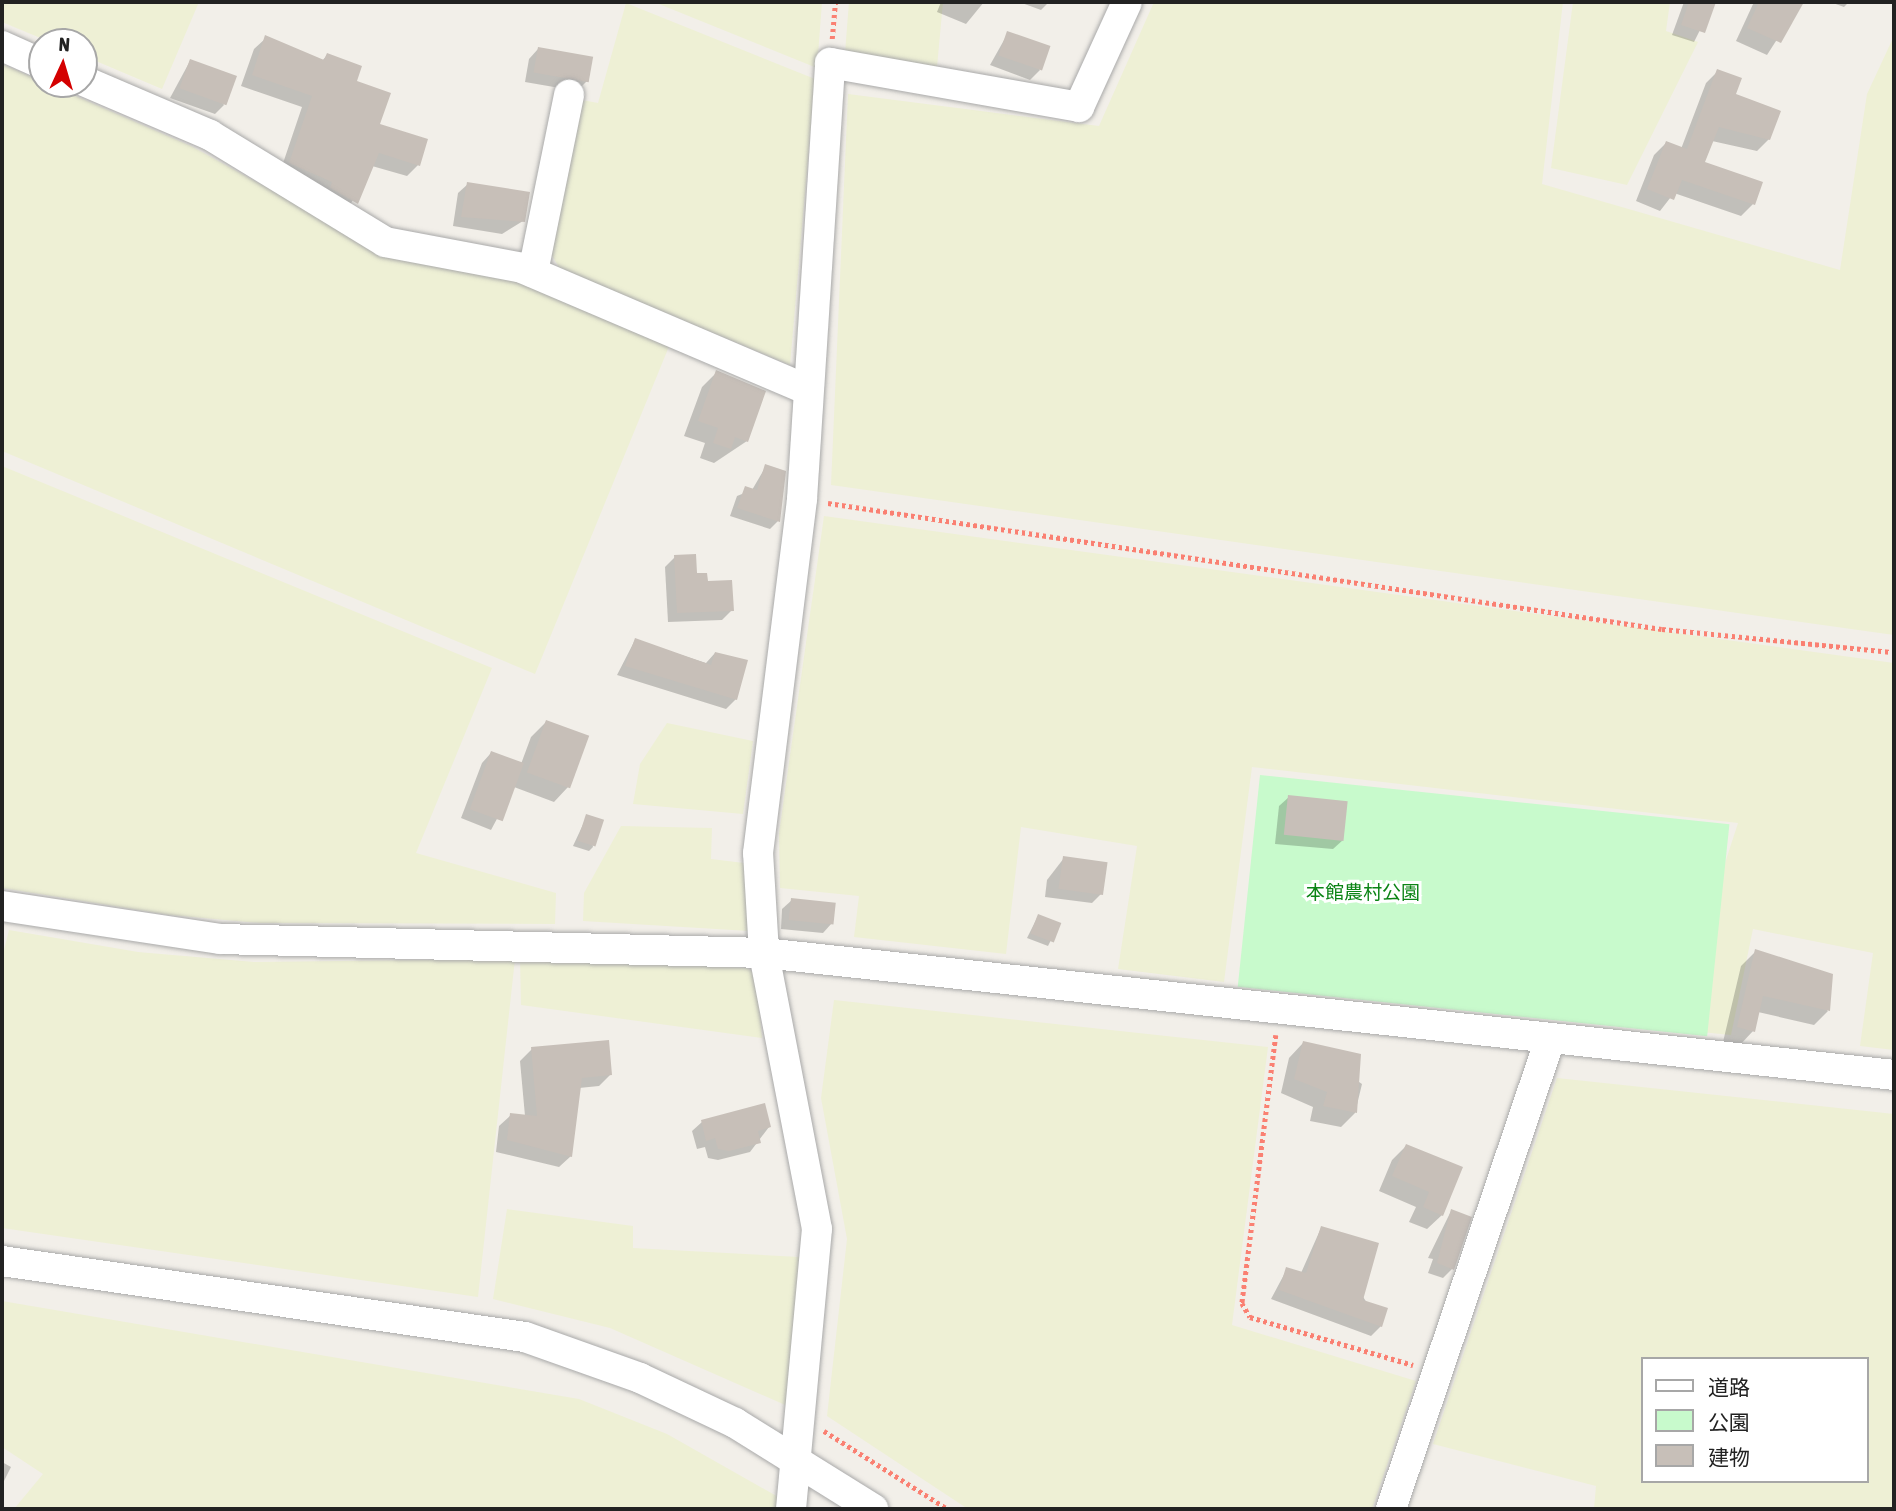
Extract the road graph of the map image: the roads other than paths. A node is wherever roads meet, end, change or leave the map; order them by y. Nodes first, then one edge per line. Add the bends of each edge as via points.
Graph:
1 (1128, 2) edge
2 (2, 47) edge
3 (28, 58) edge
4 (98, 88) edge
5 (569, 95) dead end
6 (533, 272) junction
7 (805, 389) junction
8 (2, 906) edge
9 (764, 953) junction
10 (1550, 1040) junction
11 (1894, 1075) edge
12 (2, 1261) edge
13 (795, 1461) junction
14 (790, 1509) edge
15 (873, 1509) edge
16 (1391, 1509) edge

1 - 7 street via 1079,107 830,64
2 - 3 street
4 - 6 street via 210,135 385,242
5 - 6 street
6 - 7 street
7 - 9 street via 802,499 758,853
8 - 9 street via 220,939
9 - 10 street
9 - 13 street via 817,1229 803,1418
10 - 11 street
10 - 16 street
12 - 13 street via 525,1338 640,1378
13 - 14 street
13 - 15 street

